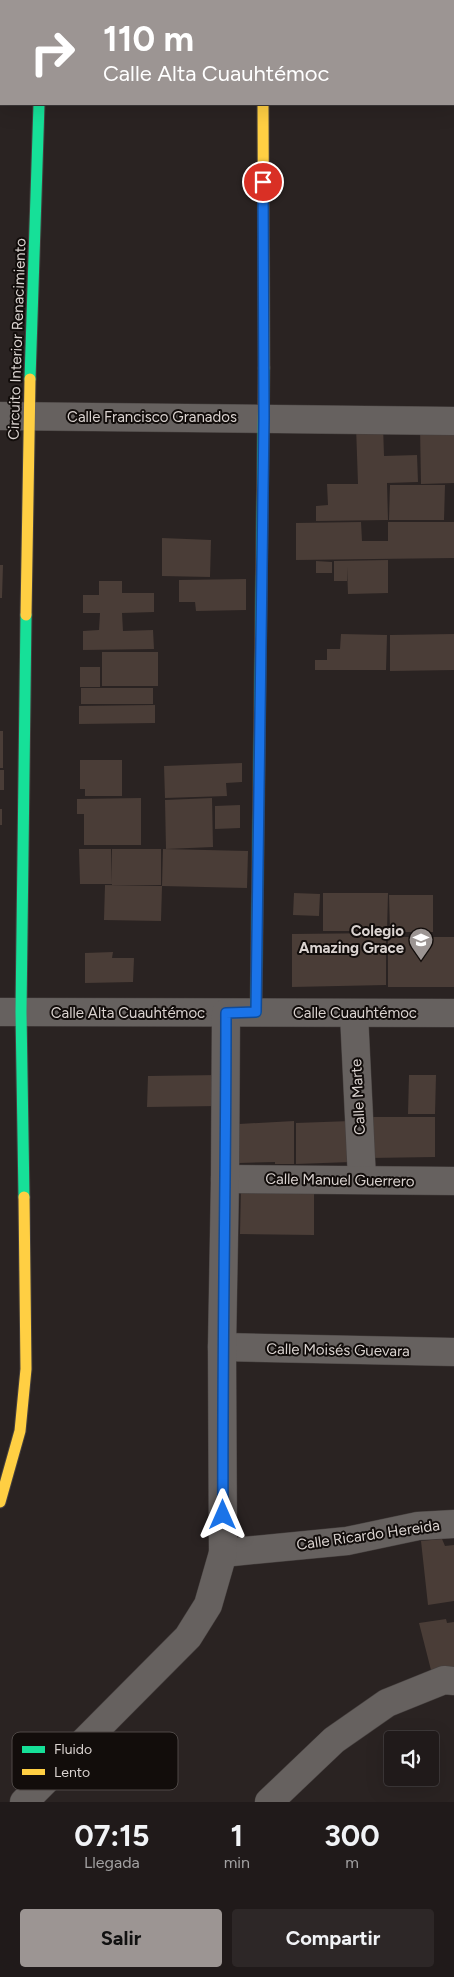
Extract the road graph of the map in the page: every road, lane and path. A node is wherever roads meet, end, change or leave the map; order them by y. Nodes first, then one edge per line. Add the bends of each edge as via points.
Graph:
1 (39, 105) edge
2 (263, 105) edge
3 (0, 416) edge
4 (29, 417) junction
5 (264, 418) junction
6 (454, 421) edge
7 (10, 1012) edge
8 (256, 1012) junction
9 (226, 1013) junction
10 (454, 1013) edge
11 (354, 1014) junction
12 (225, 1179) junction
13 (362, 1179) junction
14 (454, 1181) edge
15 (222, 1347) junction
16 (454, 1352) edge
17 (0, 1502) edge
18 (454, 1524) edge
19 (223, 1552) junction
20 (454, 1680) edge
21 (94, 1732) edge
22 (36, 1790) edge
23 (24, 1802) edge
24 (269, 1802) edge

1 - 4 main road, Circuito Interior Renacimiento
2 - 5 main road
3 - 4 street, Calle Francisco Granados
4 - 5 street, Calle Francisco Granados
4 - 7 main road, Circuito Interior Renacimiento
5 - 6 street, Calle Francisco Granados
5 - 8 main road
7 - 9 street, Calle Alta Cuauhtémoc
7 - 17 main road, Circuito Interior Renacimiento via 26,1369 20,1431
8 - 9 street, Calle Alta Cuauhtémoc
8 - 11 street, Calle Cuauhtémoc
9 - 12 street
10 - 11 street, Calle Cuauhtémoc
11 - 13 street, Calle Marte
12 - 13 street, Calle Manuel Guerrero
12 - 15 street
13 - 14 street, Calle Manuel Guerrero
15 - 16 street, Calle Moisés Guevara
15 - 19 street
18 - 19 street, Calle Ricardo Hereida via 418,1526 348,1541
19 - 21 street via 208,1605 188,1637
20 - 24 street via 444,1680 387,1703 334,1740
22 - 23 street

